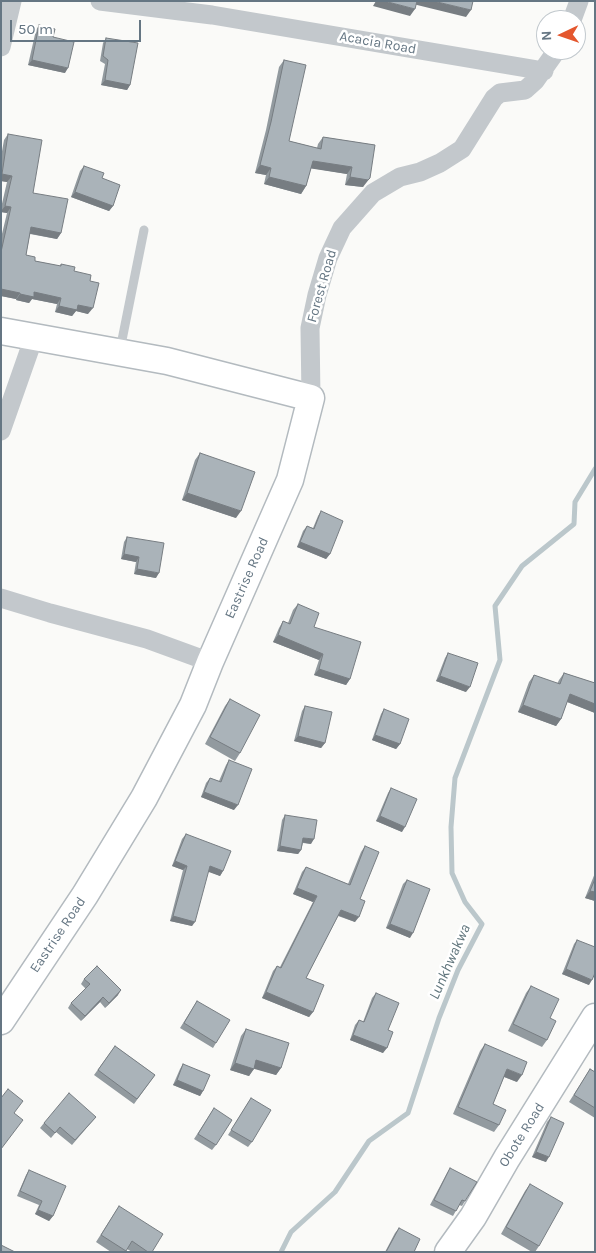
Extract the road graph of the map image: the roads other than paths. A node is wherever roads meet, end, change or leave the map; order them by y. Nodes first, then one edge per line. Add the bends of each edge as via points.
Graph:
1 (12, 1) edge
2 (100, 1) edge
3 (1, 47) edge
4 (551, 60) edge
5 (544, 71) junction
6 (144, 230) dead end
7 (1, 331) edge
8 (34, 337) junction
9 (119, 353) junction
10 (311, 398) junction
11 (1, 430) edge
12 (1, 598) edge
13 (210, 662) junction
14 (595, 1017) edge
15 (1, 1021) edge
16 (448, 1252) edge

1 - 3 street
2 - 5 street, Acacia Road via 212,15
4 - 5 street, Forest Road
5 - 10 street, Forest Road via 525,90 494,98 462,150 372,193 342,228 328,258 310,328
6 - 9 lane
7 - 8 street
8 - 9 street
8 - 11 street
9 - 10 street
10 - 13 street, Eastrise Road via 290,480
12 - 13 street via 147,639
13 - 15 street, Eastrise Road via 193,706 144,798 85,895
14 - 16 street, Obote Road via 473,1217

